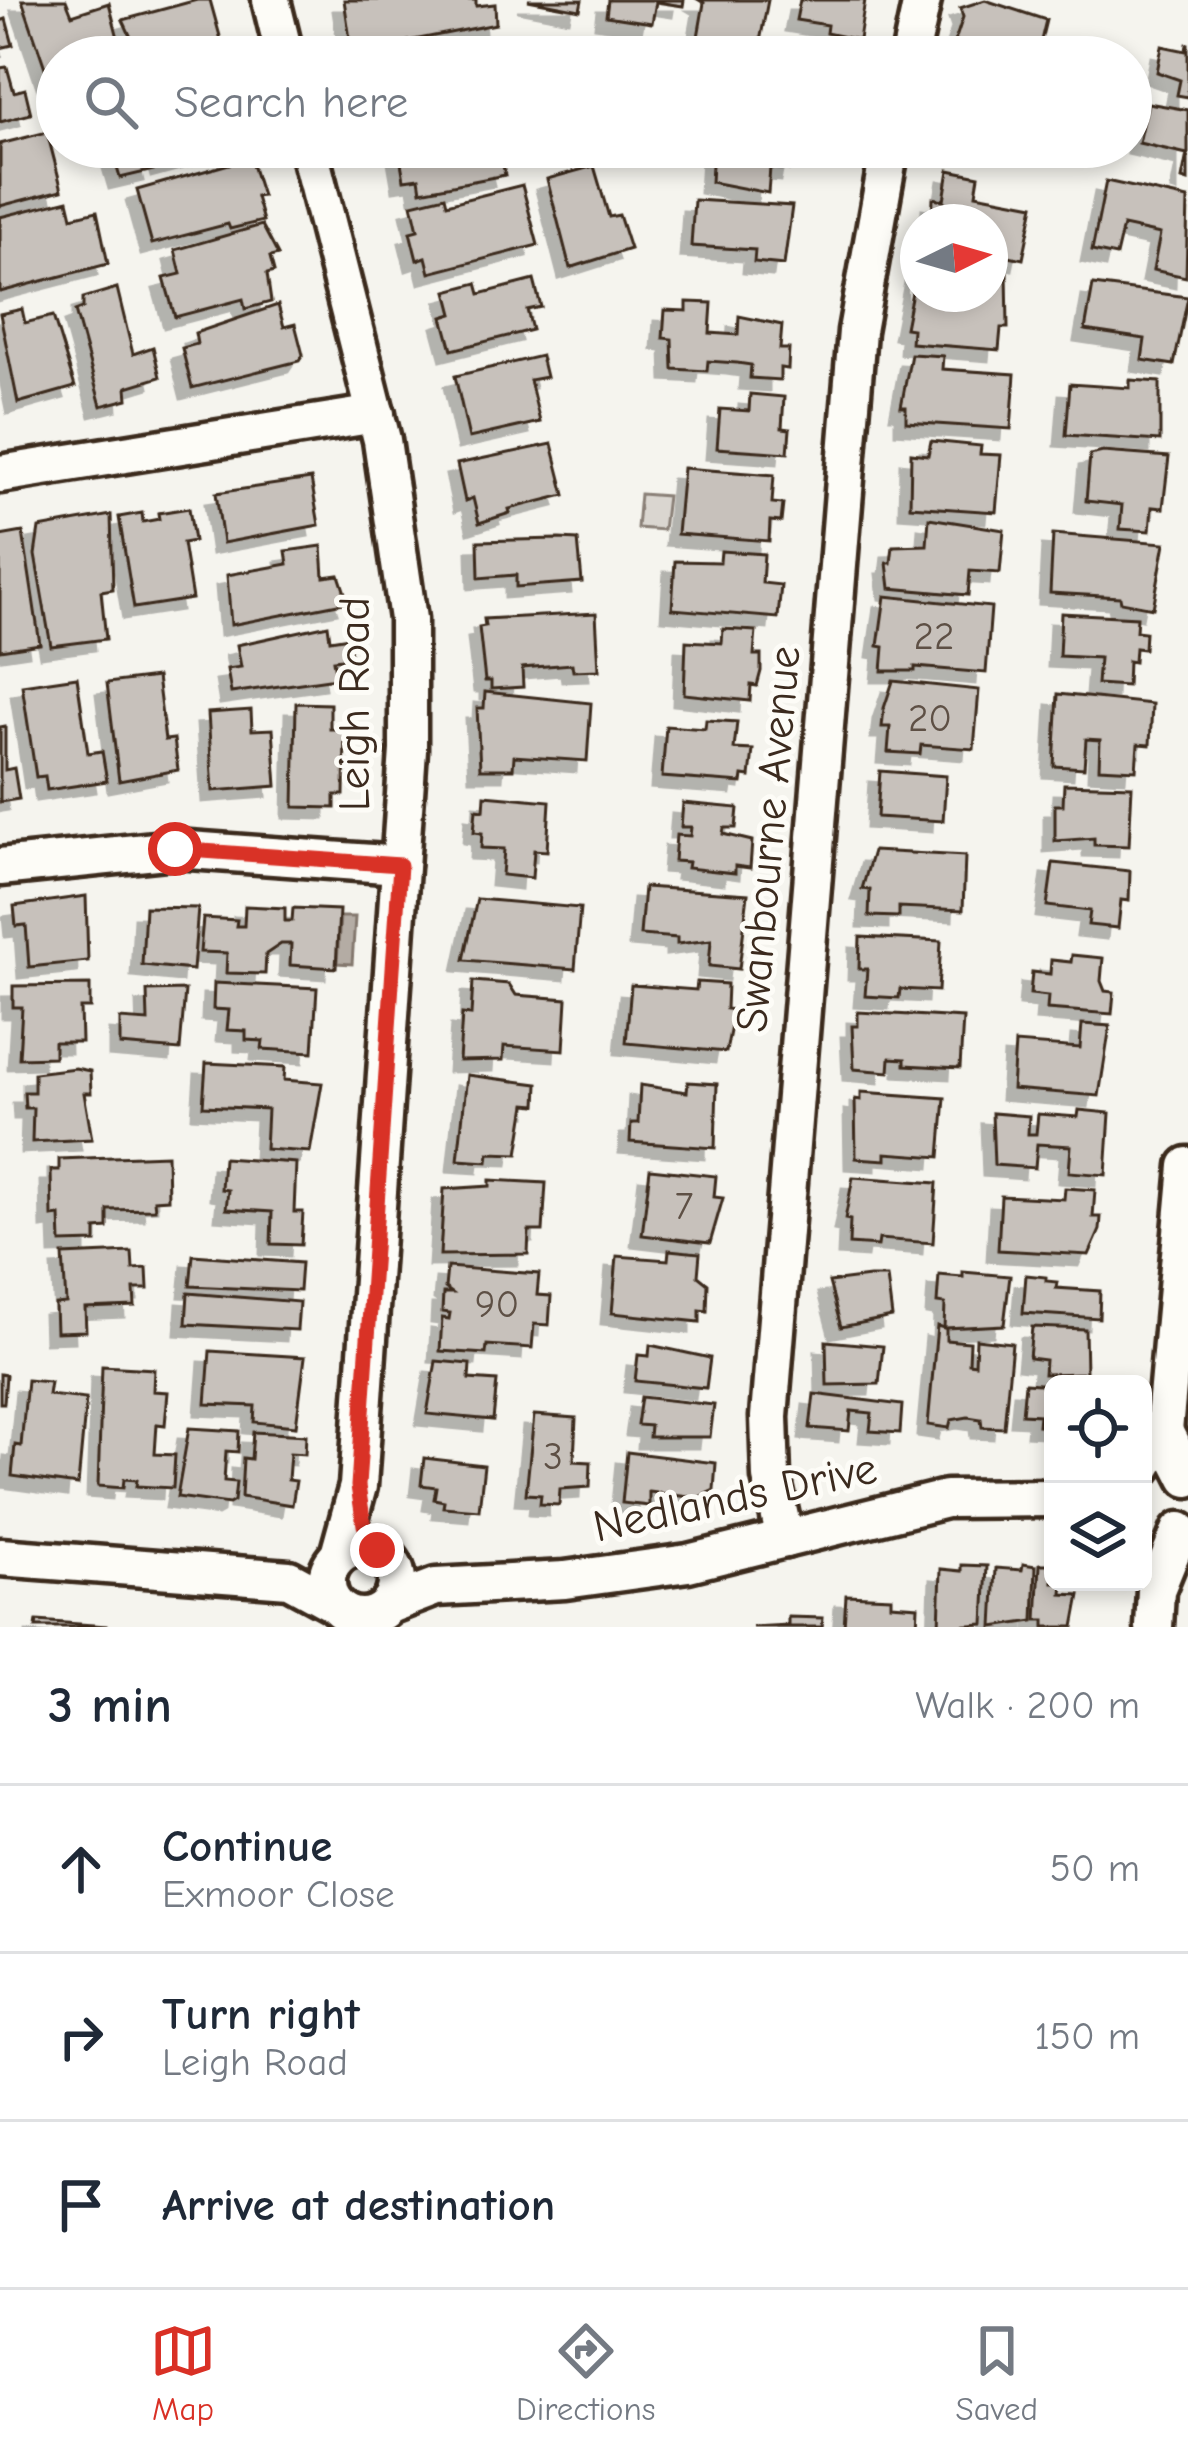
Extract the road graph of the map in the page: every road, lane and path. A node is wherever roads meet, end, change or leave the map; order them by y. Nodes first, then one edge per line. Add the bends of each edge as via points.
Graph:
1 (271, 0) edge
2 (922, 0) edge
3 (280, 36) edge
4 (914, 36) edge
5 (313, 168) edge
6 (886, 168) edge
7 (376, 414) junction
8 (0, 473) edge
9 (400, 865) junction
10 (0, 867) edge
11 (1188, 1166) edge
12 (1164, 1431) junction
13 (1152, 1453) edge
14 (1152, 1468) edge
15 (1188, 1478) edge
16 (358, 1486) junction
17 (1044, 1498) edge
18 (1164, 1530) edge
19 (785, 1539) junction
20 (0, 1557) edge
21 (334, 1560) junction
22 (290, 1579) junction
23 (367, 1600) edge
24 (1155, 1609) edge

1 - 3 street
2 - 4 street
5 - 7 street, Leigh Road
6 - 19 street, Swanbourne Avenue via 857,331 771,1394 771,1477
7 - 8 street
7 - 9 street, Leigh Road via 408,619
9 - 10 street via 175,849
9 - 16 street, Leigh Road
11 - 12 street
12 - 13 street
12 - 15 street
14 - 15 street
16 - 21 street, Leigh Road
16 - 23 street, Leigh Road
17 - 19 street, Nedlands Drive via 946,1499
18 - 24 street
19 - 23 street, Nedlands Drive via 615,1575 436,1587
20 - 22 street
21 - 22 street
21 - 23 street via 326,1584
22 - 23 street

